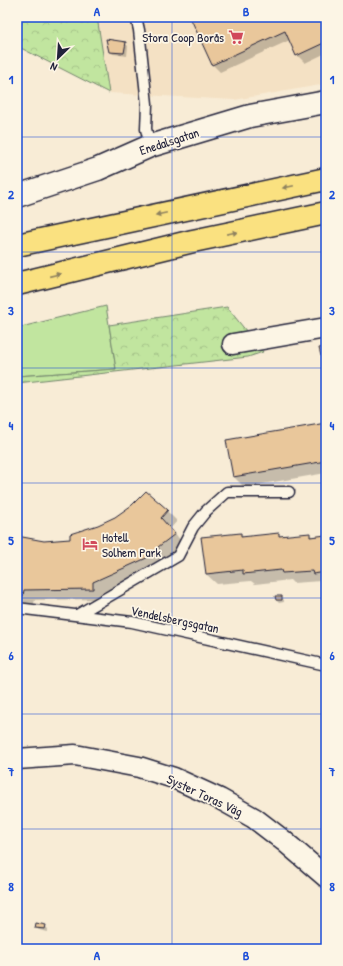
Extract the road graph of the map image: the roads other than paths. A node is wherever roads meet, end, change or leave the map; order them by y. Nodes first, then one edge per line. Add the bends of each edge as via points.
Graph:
1 (136, 17) edge
2 (326, 102) edge
3 (150, 146) junction
4 (326, 179) edge
5 (17, 196) edge
6 (326, 214) edge
7 (17, 245) edge
8 (17, 284) edge
9 (326, 328) edge
10 (233, 344) dead end
11 (289, 492) dead end
12 (17, 608) edge
13 (77, 615) junction
14 (326, 665) edge
15 (17, 759) edge
16 (326, 877) edge

1 - 3 lane via 147,104 146,129
2 - 3 street, Enedalsgatan via 250,116
3 - 5 street, Enedalsgatan via 98,169
4 -> 7 highway
8 -> 6 highway via 193,241
9 - 10 street
11 - 13 lane via 227,492 193,527 178,556
12 - 13 lane, Vendelsbergsgatan
13 - 14 lane, Vendelsbergsgatan via 132,622
15 - 16 street, Syster Toras Väg via 75,755 139,767 174,778 254,818

